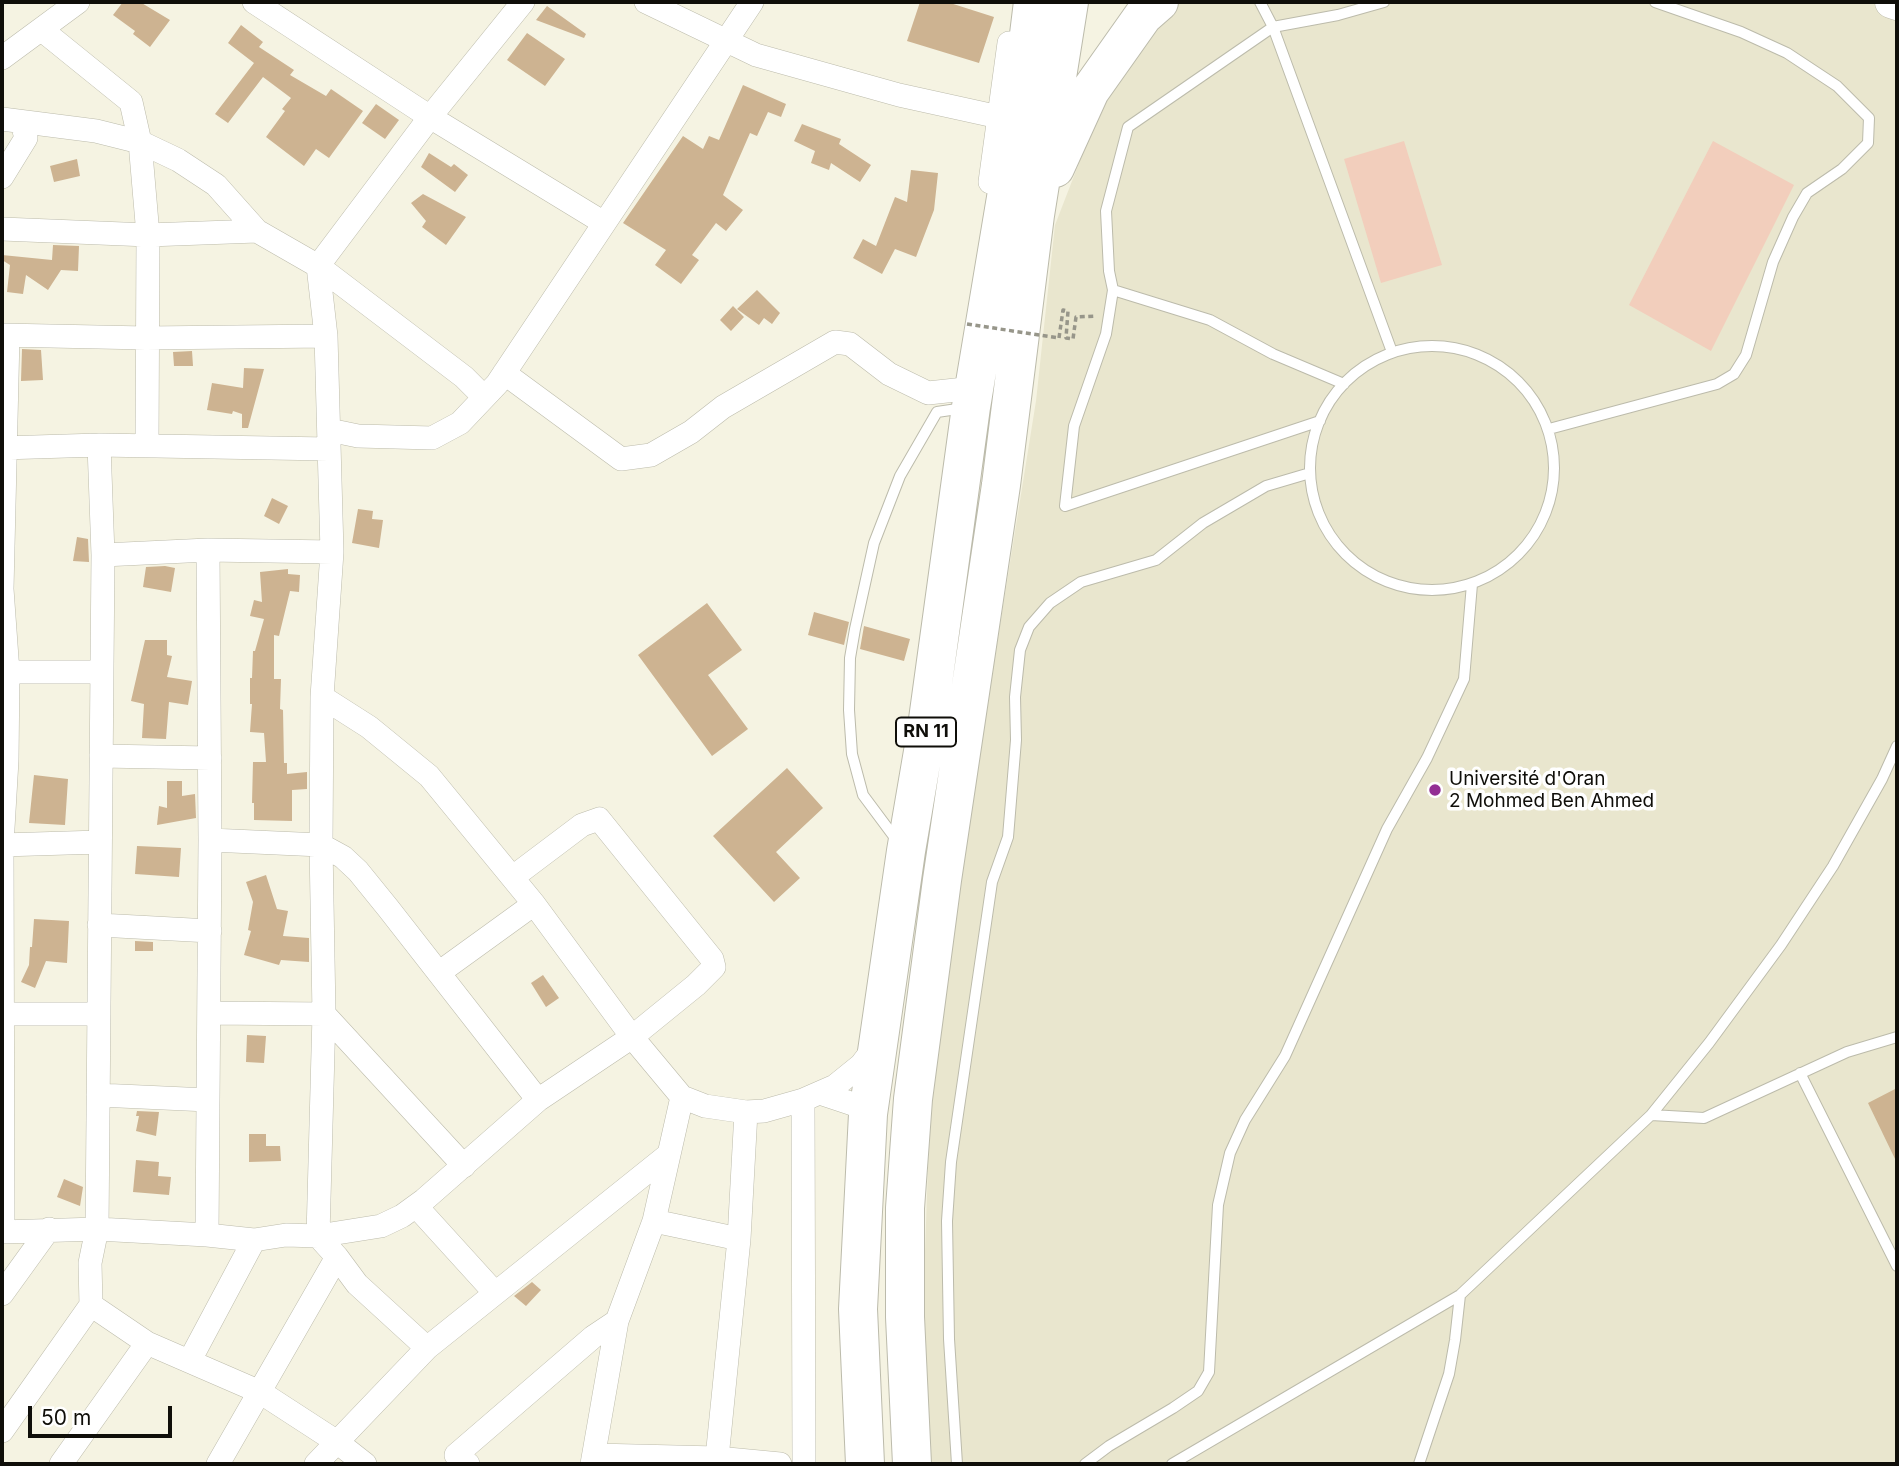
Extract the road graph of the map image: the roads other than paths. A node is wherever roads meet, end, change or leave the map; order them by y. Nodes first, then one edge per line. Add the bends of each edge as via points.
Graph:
1 (78, 2) edge
2 (254, 2) edge
3 (523, 2) edge
4 (646, 2) edge
5 (752, 2) edge
6 (1015, 2) edge
7 (1034, 2) edge
8 (1069, 2) edge
9 (1159, 2) edge
10 (1260, 2) edge
11 (1384, 2) edge
12 (1655, 2) edge
13 (1891, 2) edge
14 (1897, 4) edge
15 (1273, 27) junction
16 (42, 30) junction
17 (726, 41) junction
18 (2, 58) edge
19 (430, 117) junction
20 (999, 117) junction
21 (12, 121) edge
22 (140, 142) junction
23 (2, 177) edge
24 (1035, 215) junction
25 (604, 223) junction
26 (2, 229) edge
27 (257, 231) junction
28 (148, 234) junction
29 (318, 266) junction
30 (1112, 290) junction
31 (326, 335) junction
32 (5, 336) edge
33 (146, 338) junction
34 (1392, 352) junction
35 (504, 373) junction
36 (1344, 384) junction
37 (484, 397) junction
38 (968, 398) junction
39 (1320, 421) junction
40 (1549, 429) junction
41 (328, 439) junction
42 (99, 444) junction
43 (147, 446) junction
44 (3, 448) edge
45 (1310, 473) junction
46 (208, 550) junction
47 (332, 552) junction
48 (103, 555) junction
49 (1472, 584) junction
50 (2, 589) edge
51 (8, 672) junction
52 (102, 672) junction
53 (323, 697) junction
54 (1897, 746) edge
55 (101, 756) junction
56 (210, 758) junction
57 (4, 760) edge
58 (211, 839) junction
59 (100, 842) junction
60 (2, 845) edge
61 (321, 845) junction
62 (906, 851) junction
63 (513, 877) junction
64 (534, 904) junction
65 (99, 925) junction
66 (210, 931) junction
67 (2, 936) edge
68 (440, 972) junction
69 (209, 1013) junction
70 (3, 1014) edge
71 (99, 1014) junction
72 (324, 1014) junction
73 (632, 1037) junction
74 (1897, 1037) edge
75 (880, 1038) junction
76 (1800, 1073) junction
77 (98, 1096) junction
78 (812, 1096) junction
79 (682, 1097) junction
80 (208, 1100) junction
81 (538, 1100) junction
82 (746, 1112) junction
83 (868, 1114) junction
84 (1651, 1115) junction
85 (668, 1155) junction
86 (464, 1166) junction
87 (416, 1206) junction
88 (654, 1221) junction
89 (50, 1229) junction
90 (97, 1229) junction
91 (2, 1232) edge
92 (207, 1235) junction
93 (318, 1236) junction
94 (740, 1239) junction
95 (254, 1240) junction
96 (337, 1257) junction
97 (1897, 1266) edge
98 (495, 1293) junction
99 (2, 1294) edge
100 (1460, 1295) junction
101 (91, 1306) junction
102 (617, 1321) junction
103 (147, 1343) junction
104 (428, 1348) junction
105 (190, 1360) junction
106 (260, 1392) junction
107 (2, 1431) edge
108 (337, 1442) junction
109 (717, 1458) junction
110 (593, 1460) edge
111 (864, 1462) edge
112 (61, 1464) edge
113 (218, 1464) edge
114 (316, 1464) edge
115 (365, 1464) edge
116 (468, 1464) edge
117 (780, 1464) edge
118 (804, 1464) edge
119 (912, 1464) edge
120 (957, 1464) edge
121 (1085, 1464) edge
122 (1172, 1464) edge
123 (1419, 1464) edge

1 - 16 street
2 - 19 street
3 - 19 street
4 - 17 street
5 - 17 street
6 - 20 street
7 - 38 highway, RN 11 via 1017,132
8 - 24 highway, RN 11
9 - 24 highway via 1143,16 1090,91
10 - 15 lane
11 - 15 lane
12 - 40 lane via 1787,53 1837,86 1869,118 1868,143 1842,169 1807,193 1793,217 1773,262 1746,355 1734,374 1717,384
13 - 14 main road
15 - 30 lane via 1128,127 1106,211
15 - 34 lane
16 - 18 street
16 - 22 street via 131,102
17 - 20 street via 787,64
17 - 25 street
19 - 25 street
19 - 29 street
20 - 38 street
21 - 22 street via 96,131
21 - 23 street via 26,138
22 - 27 street via 216,186
22 - 28 street
24 - 119 highway, RN 11 via 913,1099 905,1208
25 - 35 street
26 - 28 street
27 - 28 street
27 - 29 street
28 - 33 street
29 - 31 street
29 - 37 street
30 - 36 lane via 1210,320 1273,354
30 - 39 lane via 1106,334 1074,426 1065,506
31 - 33 street
31 - 41 street
32 - 33 street
32 - 44 street
33 - 43 street
34 - 36 lane via 1366,365
34 - 40 lane via 1430,345 1469,350 1503,367 1531,394
35 - 37 street
35 - 38 street via 621,459 651,455 835,342 850,344 889,374 928,393
36 - 39 lane
37 - 41 street via 460,423 432,438
38 - 62 highway, RN 11 via 926,734
38 - 62 lane via 937,412 900,476 874,543 852,648 852,754 863,795
39 - 45 lane
40 - 49 lane via 1555,466 1544,515 1532,538 1506,565
41 - 43 street
41 - 47 street
42 - 43 street
42 - 44 street
42 - 48 street
44 - 50 street
45 - 49 lane via 1317,510 1329,532 1363,569 1410,587 1435,590
45 - 120 lane via 1266,486 1203,523 1156,561 1081,582 1050,603 1029,627 1020,650 1008,836 992,881 951,1162 949,1339
46 - 47 street
46 - 48 street
46 - 56 street
47 - 53 street
48 - 52 street
49 - 121 lane via 1464,679 1387,829 1284,1056 1230,1153 1218,1205 1209,1373 1198,1391
50 - 51 street
51 - 52 street
51 - 57 street
52 - 55 street
53 - 61 street
53 - 63 street via 429,776
54 - 84 lane via 1833,866 1788,934
55 - 56 street
55 - 59 street
56 - 58 street
57 - 60 street
58 - 61 street
58 - 66 street
59 - 60 street
59 - 65 street
60 - 67 street
61 - 68 street via 358,871
61 - 72 street
62 - 75 highway, RN 11
63 - 64 street
63 - 73 street via 582,825 599,819 712,958 714,967 696,985
64 - 68 street
64 - 73 street
65 - 66 street
65 - 71 street
66 - 69 street
67 - 70 street
68 - 81 street
69 - 72 street
69 - 80 street
70 - 71 street
70 - 91 street
71 - 77 street
72 - 86 street
72 - 93 street
73 - 79 street
73 - 81 street
74 - 76 lane
75 - 78 street via 849,1076
75 - 83 highway, RN 11
76 - 84 lane via 1704,1118
76 - 97 lane
77 - 80 street
77 - 90 street
78 - 82 street
78 - 83 street via 845,1101
78 - 118 street
79 - 82 street via 705,1106
79 - 85 street
80 - 92 street
81 - 86 street
82 - 94 street
83 - 111 highway, RN 11 via 858,1309
84 - 100 lane
85 - 88 street
85 - 98 street
86 - 87 street
87 - 93 street via 381,1226
87 - 98 street
88 - 94 street
88 - 102 street
89 - 90 street
89 - 91 street
89 - 99 street
90 - 92 street
90 - 101 street via 90,1263
92 - 95 street
93 - 95 street
93 - 96 street
94 - 109 street
95 - 105 street
96 - 104 street via 357,1284
96 - 106 street
98 - 104 street
100 - 122 lane
100 - 123 lane via 1449,1374
101 - 103 street
101 - 107 street
102 - 110 street
102 - 116 street via 456,1455
103 - 105 street
103 - 112 street
104 - 108 street
105 - 106 street
106 - 108 street
106 - 113 street
108 - 114 street
108 - 115 street
109 - 110 street
109 - 117 street

